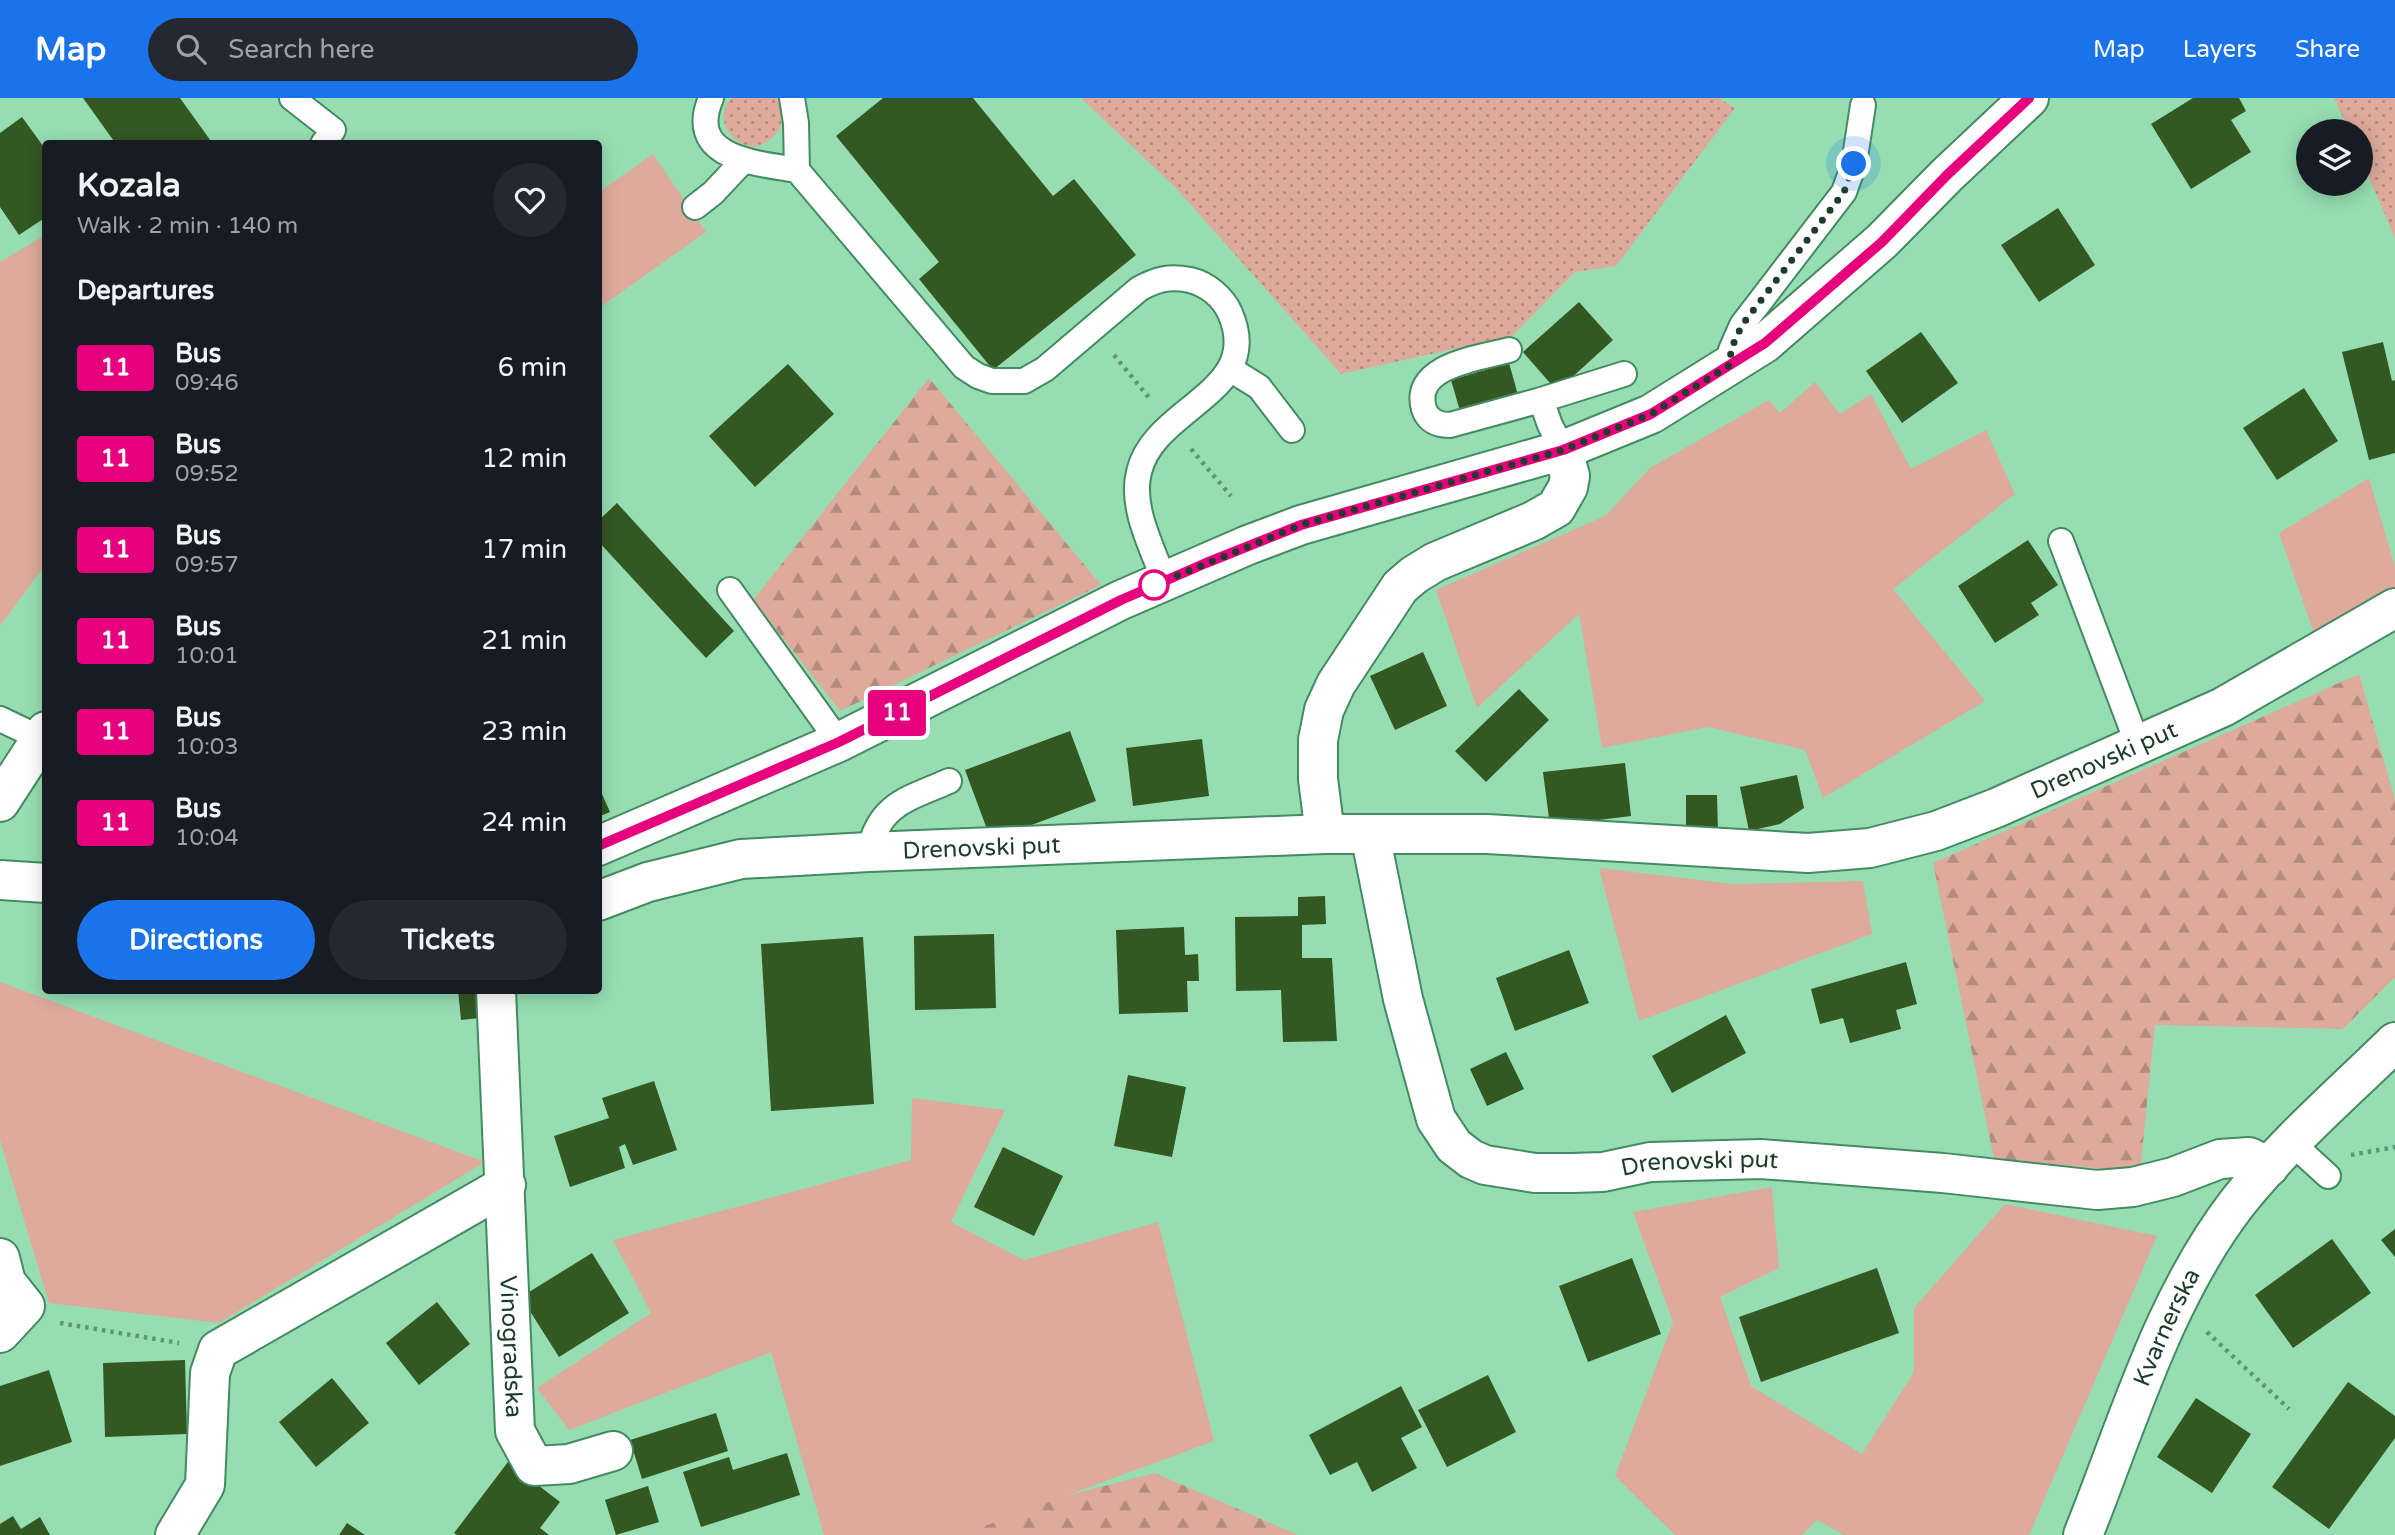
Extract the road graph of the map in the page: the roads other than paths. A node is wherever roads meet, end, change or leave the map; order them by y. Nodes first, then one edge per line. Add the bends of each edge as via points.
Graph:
1 (292, 98) edge
2 (711, 98) edge
3 (2029, 98) edge
4 (796, 100) edge
5 (1863, 105) dead end
6 (326, 140) edge
7 (743, 161) junction
8 (797, 170) junction
9 (695, 207) dead end
10 (1509, 350) dead end
11 (1730, 365) junction
12 (1230, 369) junction
13 (1624, 374) dead end
14 (1541, 400) junction
15 (1292, 430) dead end
16 (1563, 450) junction
17 (2061, 541) dead end
18 (1164, 580) junction
19 (730, 590) dead end
20 (2395, 608) edge
21 (0, 719) edge
22 (42, 734) edge
23 (42, 736) edge
24 (839, 742) junction
25 (2138, 745) junction
26 (949, 781) dead end
27 (0, 802) edge
28 (1325, 834) junction
29 (1370, 834) junction
30 (602, 844) edge
31 (869, 852) junction
32 (0, 880) edge
33 (42, 883) edge
34 (602, 899) edge
35 (496, 994) edge
36 (2395, 1042) edge
37 (2281, 1155) junction
38 (2329, 1176) dead end
39 (506, 1185) junction
40 (0, 1258) edge
41 (12, 1319) edge
42 (613, 1451) dead end
43 (175, 1535) edge
44 (2083, 1535) edge

1 - 6 lane via 333,130
2 - 7 lane via 705,119 708,133 715,145
3 - 11 street via 1882,242 1765,343
4 - 8 lane
5 - 11 lane via 1854,164 1844,192 1742,325 1731,349
7 - 8 lane
7 - 9 lane
8 - 12 lane via 964,367 978,376 1024,381 1045,369 1139,289 1157,279 1175,278 1196,282 1218,294 1228,307 1238,348
10 - 14 lane via 1432,376 1422,393 1427,415 1439,425 1450,425
11 - 16 street via 1651,414
12 - 15 lane via 1259,387
12 - 18 lane via 1155,441 1138,473 1138,505
13 - 14 lane
14 - 16 lane
16 - 18 street via 1301,525
16 - 28 street via 1570,476 1556,508 1415,575 1400,587 1336,684 1318,740
17 - 25 lane
18 - 24 street
19 - 24 lane
20 - 25 street, Drenovski put via 2223,707
21 - 22 lane
23 - 27 street
24 - 30 street
25 - 29 street, Drenovski put via 1996,808 1936,831 1870,848 1808,853 1487,834
26 - 31 lane via 890,808
28 - 29 street, Drenovski put
28 - 31 street, Drenovski put
29 - 37 street, Drenovski put via 1403,999 1436,1119 1454,1146 1485,1165 1572,1173 1650,1162 1761,1159 2097,1189 2173,1177 2220,1159
31 - 34 street, Drenovski put via 741,859 648,882
32 - 33 street
35 - 39 street, Vinogradska
36 - 37 street, Kvarnerska
37 - 38 lane
37 - 44 street, Kvarnerska via 2238,1203 2181,1293
39 - 42 street, Vinogradska via 515,1431 534,1466 569,1464
39 - 43 street via 218,1350 211,1373 205,1485
40 - 41 street

